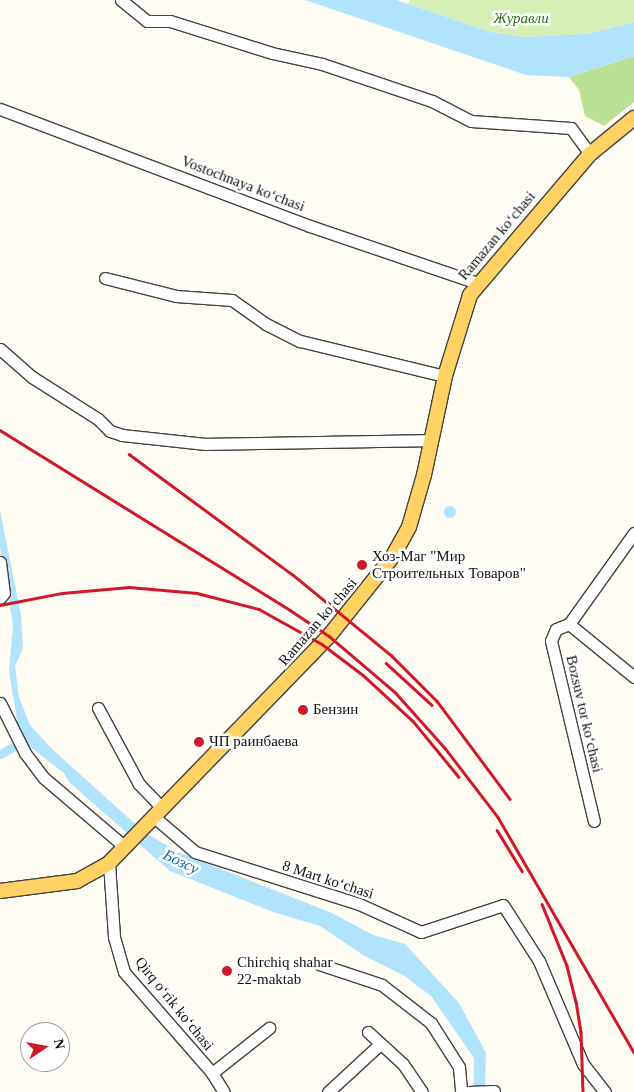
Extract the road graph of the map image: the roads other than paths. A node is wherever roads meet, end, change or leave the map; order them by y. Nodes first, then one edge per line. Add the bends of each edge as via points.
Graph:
1 (121, 0) edge
2 (0, 109) edge
3 (634, 118) edge
4 (590, 154) junction
5 (106, 278) dead end
6 (477, 283) junction
7 (0, 349) edge
8 (445, 376) junction
9 (432, 440) junction
10 (634, 533) edge
11 (0, 562) edge
12 (0, 598) edge
13 (569, 624) junction
14 (634, 677) edge
15 (0, 703) edge
16 (98, 708) dead end
17 (157, 812) junction
18 (594, 821) dead end
19 (125, 847) junction
20 (110, 863) junction
21 (0, 892) edge
22 (319, 964) dead end
23 (269, 1028) dead end
24 (368, 1032) dead end
25 (380, 1044) junction
26 (212, 1073) junction
27 (494, 1091) edge
28 (224, 1092) edge
29 (328, 1092) edge
30 (422, 1092) edge
31 (461, 1092) edge
32 (468, 1092) edge
33 (605, 1092) edge

1 - 4 street via 148,21 170,21 272,53 322,64 432,100 471,121 570,128
2 - 6 street, Vostochnaya ko‘chasi via 310,226
3 - 4 main road, Ramazan ko‘chasi
4 - 6 main road, Ramazan ko‘chasi
5 - 8 street via 176,296 232,300 266,324 314,346
6 - 8 main road, Ramazan ko‘chasi via 465,305
7 - 9 street via 32,377 84,409 110,431 122,435 206,444
8 - 9 main road, Ramazan ko‘chasi
9 - 17 main road, Ramazan ko‘chasi via 411,521 386,565 307,662
10 - 13 street, Bozsuv tor ko‘chasi
11 - 12 street via 4,593
13 - 14 street
13 - 18 street, Bozsuv tor ko‘chasi via 556,629 551,641
15 - 19 street via 14,735 44,778
16 - 17 street, 8 Mart ko‘chasi
17 - 19 main road, Ramazan ko‘chasi
17 - 33 street, 8 Mart ko‘chasi via 195,852 359,904 421,932 503,905 539,961 560,1004 575,1048
19 - 20 main road, Ramazan ko‘chasi
20 - 21 main road, Ramazan ko‘chasi via 77,881
20 - 26 street, Qirq o‘rik ko‘chasi via 114,937 124,972
22 - 31 street via 382,985 431,1023 459,1068
23 - 26 street, Qirq o‘rik ko‘chasi
24 - 25 street
25 - 29 street
25 - 30 street via 403,1064
26 - 28 street, Qirq o‘rik ko‘chasi
27 - 32 street

